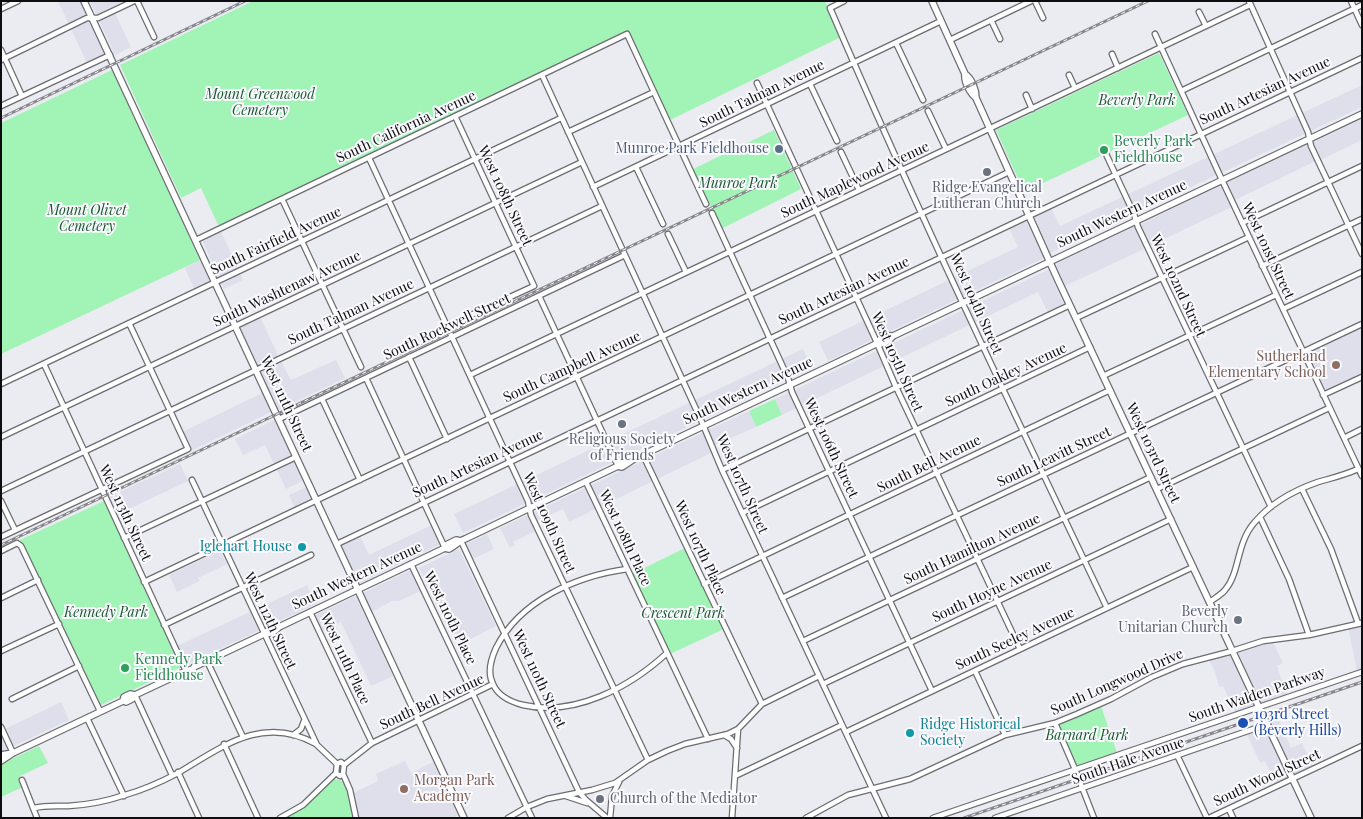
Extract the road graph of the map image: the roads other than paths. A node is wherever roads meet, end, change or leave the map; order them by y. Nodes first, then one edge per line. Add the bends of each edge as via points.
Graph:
1 (18, 1) edge
2 (84, 1) edge
3 (136, 1) edge
4 (844, 1) edge
5 (932, 1) edge
6 (1033, 1) edge
7 (1351, 1) edge
8 (1249, 3) edge
9 (1362, 5) edge
10 (1354, 8) junction
11 (1, 9) edge
12 (1199, 12) dead end
13 (92, 18) junction
14 (1043, 18) dead end
15 (991, 20) junction
16 (941, 21) junction
17 (1206, 26) junction
18 (1362, 26) edge
19 (1155, 34) dead end
20 (154, 37) dead end
21 (1000, 38) dead end
22 (950, 40) junction
23 (896, 43) junction
24 (1161, 47) junction
25 (1270, 49) junction
26 (1, 50) edge
27 (110, 54) junction
28 (1112, 54) dead end
29 (1362, 58) edge
30 (3, 59) edge
31 (853, 63) junction
32 (1118, 68) junction
33 (542, 75) junction
34 (1069, 75) dead end
35 (757, 83) dead end
36 (810, 84) junction
37 (1075, 88) junction
38 (1182, 91) junction
39 (654, 92) junction
40 (1290, 92) junction
41 (1026, 95) dead end
42 (22, 96) junction
43 (923, 100) dead end
44 (766, 105) junction
45 (1, 106) edge
46 (1032, 108) junction
47 (928, 111) dead end
48 (1362, 114) edge
49 (455, 116) junction
50 (561, 118) junction
51 (990, 128) junction
52 (568, 132) junction
53 (1202, 134) junction
54 (1309, 139) junction
55 (837, 141) dead end
56 (679, 146) junction
57 (946, 149) junction
58 (841, 152) dead end
59 (1106, 154) dead end
60 (369, 158) junction
61 (475, 159) junction
62 (582, 162) junction
63 (1362, 166) edge
64 (636, 167) junction
65 (902, 170) junction
66 (1009, 172) junction
67 (1115, 175) junction
68 (1222, 180) junction
69 (1328, 182) junction
70 (594, 187) junction
71 (859, 190) junction
72 (282, 199) junction
73 (388, 200) junction
74 (495, 202) junction
75 (706, 204) dead end
76 (602, 206) junction
77 (816, 211) junction
78 (922, 213) junction
79 (712, 214) dead end
80 (1029, 216) junction
81 (1362, 219) edge
82 (1136, 221) junction
83 (1242, 223) junction
84 (663, 224) dead end
85 (1348, 226) junction
86 (668, 234) dead end
87 (1249, 238) junction
88 (196, 240) junction
89 (302, 241) junction
90 (409, 244) junction
91 (516, 247) junction
92 (729, 252) junction
93 (836, 254) junction
94 (1362, 254) edge
95 (625, 255) junction
96 (942, 257) junction
97 (1050, 262) junction
98 (1262, 266) junction
99 (686, 272) junction
100 (1362, 272) edge
101 (1162, 278) junction
102 (215, 282) junction
103 (322, 285) junction
104 (534, 286) joint
105 (429, 288) junction
106 (642, 293) junction
107 (749, 295) junction
108 (1276, 295) junction
109 (539, 296) junction
110 (856, 298) junction
111 (963, 303) junction
112 (1070, 305) junction
113 (1283, 309) junction
114 (1076, 318) junction
115 (129, 323) junction
116 (1362, 324) edge
117 (236, 326) junction
118 (447, 326) junction
119 (343, 329) junction
120 (556, 334) junction
121 (662, 336) junction
122 (1189, 336) junction
123 (452, 337) junction
124 (769, 339) junction
125 (876, 344) junction
126 (982, 346) junction
127 (1090, 347) junction
128 (1303, 352) junction
129 (409, 358) junction
130 (44, 364) junction
131 (150, 367) junction
132 (361, 367) dead end
133 (256, 370) junction
134 (470, 375) junction
135 (1103, 376) junction
136 (576, 377) junction
137 (1362, 377) edge
138 (366, 378) junction
139 (682, 380) junction
140 (1, 384) edge
141 (790, 385) junction
142 (896, 387) junction
143 (1003, 389) junction
144 (1110, 390) junction
145 (1216, 393) junction
146 (1323, 395) junction
147 (322, 399) junction
148 (64, 408) junction
149 (1329, 408) junction
150 (170, 411) junction
151 (490, 418) junction
152 (279, 419) junction
153 (596, 421) junction
154 (704, 426) junction
155 (810, 429) junction
156 (1362, 429) edge
157 (916, 430) junction
158 (1023, 432) junction
159 (1130, 433) junction
160 (1, 438) edge
161 (1344, 438) junction
162 (447, 439) junction
163 (1243, 449) junction
164 (84, 452) junction
165 (643, 454) junction
166 (296, 457) junction
167 (404, 459) junction
168 (510, 462) junction
169 (618, 466) junction
170 (1358, 469) junction
171 (722, 470) junction
172 (830, 472) junction
173 (936, 473) junction
174 (1043, 474) junction
175 (1362, 476) edge
176 (1151, 477) junction
177 (192, 480) dead end
178 (360, 480) junction
179 (586, 482) junction
180 (1156, 489) junction
181 (1302, 489) junction
182 (101, 490) junction
183 (1, 491) edge
184 (1, 500) edge
185 (316, 500) junction
186 (202, 501) junction
187 (424, 502) junction
188 (530, 508) junction
189 (1271, 508) junction
190 (742, 513) junction
191 (850, 514) junction
192 (957, 516) junction
193 (1260, 517) junction
194 (1064, 518) junction
195 (1171, 519) junction
196 (15, 530) junction
197 (1, 537) edge
198 (124, 538) junction
199 (461, 541) junction
200 (337, 544) junction
201 (223, 545) junction
202 (445, 548) junction
203 (1, 551) edge
204 (311, 555) dead end
205 (762, 556) junction
206 (870, 557) junction
207 (977, 559) junction
208 (1084, 560) junction
209 (411, 564) junction
210 (1193, 567) junction
211 (627, 569) junction
212 (38, 580) junction
213 (144, 582) junction
214 (704, 584) junction
215 (565, 586) junction
216 (242, 588) junction
217 (358, 590) junction
218 (1, 598) edge
219 (782, 598) junction
220 (891, 600) junction
221 (997, 602) junction
222 (1210, 602) junction
223 (1106, 608) junction
224 (310, 612) junction
225 (1360, 623) edge
226 (59, 624) junction
227 (164, 625) junction
228 (505, 633) junction
229 (264, 634) junction
230 (1309, 635) junction
231 (803, 641) junction
232 (910, 642) junction
233 (1020, 649) junction
234 (1233, 650) junction
235 (1, 651) edge
236 (667, 653) junction
237 (207, 661) junction
238 (79, 666) junction
239 (186, 671) junction
240 (975, 671) junction
241 (1362, 672) edge
242 (819, 676) junction
243 (493, 684) junction
244 (823, 684) junction
245 (614, 689) junction
246 (932, 691) junction
247 (474, 694) junction
248 (135, 695) junction
249 (12, 699) dead end
250 (762, 704) junction
251 (540, 707) junction
252 (1259, 707) junction
253 (100, 712) junction
254 (87, 718) junction
255 (304, 719) junction
256 (418, 720) junction
257 (1055, 723) junction
258 (1268, 724) junction
259 (842, 725) junction
260 (1, 727) edge
261 (738, 729) junction
262 (846, 732) junction
263 (293, 735) junction
264 (724, 735) junction
265 (1006, 735) junction
266 (243, 737) junction
267 (708, 739) junction
268 (372, 743) junction
269 (224, 744) junction
270 (317, 745) junction
271 (1362, 746) edge
272 (737, 748) junction
273 (13, 753) junction
274 (1, 755) edge
275 (1177, 755) junction
276 (648, 760) junction
277 (1, 762) edge
278 (337, 764) junction
279 (344, 765) junction
280 (1076, 768) junction
281 (178, 772) junction
282 (336, 773) junction
283 (343, 774) junction
284 (172, 776) junction
285 (734, 776) junction
286 (1293, 778) junction
287 (22, 780) dead end
288 (620, 781) junction
289 (1083, 788) junction
290 (873, 789) junction
291 (579, 792) junction
292 (564, 795) junction
293 (124, 796) junction
294 (591, 805) junction
295 (527, 807) junction
296 (34, 808) junction
297 (1229, 809) junction
298 (37, 818) edge
299 (199, 818) edge
300 (258, 818) edge
301 (280, 818) edge
302 (356, 818) edge
303 (464, 818) edge
304 (508, 818) edge
305 (532, 818) edge
306 (609, 818) edge
307 (732, 818) edge
308 (806, 818) edge
309 (886, 818) edge
310 (933, 818) edge
311 (995, 818) edge
312 (1094, 818) edge
313 (1208, 818) edge
314 (1233, 818) edge
315 (1311, 818) edge

1 - 11 street
2 - 13 main road, West 111th Street
3 - 13 street
3 - 20 street
4 - 31 street, West 104th Street via 830,8
5 - 16 main road, West 103rd Street
6 - 14 street
6 - 15 street
7 - 10 street
8 - 17 street, South Maplewood Avenue
8 - 25 street
9 - 10 street
10 - 18 street
10 - 25 street
12 - 17 street
13 - 27 main road, West 111th Street
13 - 30 street
15 - 21 street
15 - 22 street
16 - 22 main road, West 103rd Street
16 - 23 street, South Talman Avenue
17 - 24 street, South Maplewood Avenue
19 - 24 street, West 101st Street
22 - 51 main road, West 103rd Street
23 - 31 street, South Talman Avenue
23 - 43 street
24 - 32 street, South Maplewood Avenue
24 - 38 street, West 101st Street
25 - 38 street
25 - 40 street
26 - 30 street
27 - 42 street
27 - 88 main road, West 111th Street
28 - 32 street
29 - 40 street, South Artesian Avenue
30 - 42 street
31 - 36 street, South Talman Avenue
31 - 65 street, West 104th Street
32 - 37 street, South Maplewood Avenue
33 - 39 street, South California Avenue via 627,34
33 - 49 street, South California Avenue
33 - 50 street, West 107th Street
34 - 37 street
35 - 44 street, West 105th Street
36 - 44 street, South Talman Avenue
36 - 55 street
37 - 46 street, South Maplewood Avenue
38 - 53 street, West 101st Street
39 - 52 street
39 - 56 street
40 - 53 street, South Artesian Avenue
40 - 54 street
41 - 46 street
42 - 45 street
44 - 56 street, South Talman Avenue
44 - 77 street, West 105th Street
46 - 51 street, South Maplewood Avenue
47 - 57 street
48 - 54 main road, South Western Avenue
49 - 60 street, South California Avenue
49 - 61 street, West 108th Street
50 - 52 street, West 107th Street
50 - 61 street, South Fairfield Avenue
51 - 57 street, South Maplewood Avenue
51 - 66 main road, West 103rd Street
52 - 62 street, West 107th Street
53 - 67 street, South Artesian Avenue
53 - 68 street, West 101st Street
54 - 68 main road, South Western Avenue
54 - 69 street
56 - 64 street, South Talman Avenue
56 - 75 street
57 - 65 street, South Maplewood Avenue
58 - 71 street
59 - 67 street, West 102nd Street
60 - 72 street, South California Avenue
60 - 73 street, West 109th Street
61 - 73 street, South Fairfield Avenue
61 - 74 street, West 108th Street
62 - 70 street, West 107th Street
62 - 74 street, South Washtenaw Avenue
63 - 69 street
64 - 70 street, South Talman Avenue
64 - 84 street
65 - 71 street, South Maplewood Avenue
65 - 78 street, West 104th Street
66 - 78 street, South Campbell Avenue
66 - 80 main road, West 103rd Street
67 - 80 street, South Artesian Avenue
67 - 82 street, West 102nd Street
68 - 82 main road, South Western Avenue
68 - 83 street, West 101st Street
69 - 83 street
69 - 85 street
70 - 76 street, West 107th Street
71 - 77 street, South Maplewood Avenue
72 - 88 street, South California Avenue
72 - 89 street
73 - 89 street, South Fairfield Avenue
73 - 90 street, West 109th Street
74 - 90 street, South Washtenaw Avenue
74 - 91 street, West 108th Street
76 - 91 street, South Talman Avenue
76 - 95 street, West 107th Street
77 - 92 street, South Maplewood Avenue
77 - 93 street, West 105th Street
78 - 93 street, South Campbell Avenue
78 - 96 street, West 104th Street
79 - 92 street, West 106th Street
80 - 96 street, South Artesian Avenue
80 - 97 main road, West 103rd Street
81 - 85 street
82 - 97 main road, South Western Avenue
82 - 101 street, West 102nd Street
83 - 87 street, West 101st Street
85 - 94 street
85 - 98 street
86 - 99 street
87 - 98 street, West 101st Street
87 - 101 street
88 - 102 main road, West 111th Street
89 - 102 street, South Fairfield Avenue
89 - 103 street
90 - 103 street, South Washtenaw Avenue
90 - 105 street, West 109th Street
91 - 104 street, West 108th Street
91 - 105 street, South Talman Avenue
92 - 99 street, South Maplewood Avenue
92 - 107 street, West 106th Street
93 - 107 street, South Campbell Avenue
93 - 110 street, West 105th Street
95 - 106 street, West 107th Street
95 - 109 street, South Rockwell Street
96 - 110 street, South Artesian Avenue
96 - 111 street, West 104th Street
97 - 111 main road, South Western Avenue
97 - 112 main road, West 103rd Street
98 - 108 street, West 101st Street
99 - 106 street, South Maplewood Avenue
100 - 113 street
101 - 114 street
101 - 122 street, West 102nd Street
102 - 115 street, South Fairfield Avenue
102 - 117 main road, West 111th Street
103 - 117 street, South Washtenaw Avenue
103 - 119 street
104 - 118 street, South Rockwell Street
105 - 118 street, West 109th Street
105 - 119 street, South Talman Avenue
106 - 120 street, South Maplewood Avenue
106 - 121 street, West 107th Street
107 - 121 street, South Campbell Avenue
107 - 124 street, West 106th Street
108 - 113 street, West 101st Street
108 - 122 street
109 - 120 street
109 - 123 street, South Rockwell Street
110 - 124 street, South Artesian Avenue
110 - 125 street, West 105th Street
111 - 125 main road, South Western Avenue
111 - 126 street, West 104th Street
112 - 114 main road, West 103rd Street
112 - 126 street
113 - 128 street, West 101st Street
114 - 127 main road, West 103rd Street
115 - 130 street, South Fairfield Avenue
115 - 131 street
116 - 128 street, South Leavitt Street
117 - 131 street, South Washtenaw Avenue
117 - 133 main road, West 111th Street
118 - 123 street, West 109th Street
119 - 132 street
119 - 133 street, South Talman Avenue
120 - 134 street, South Maplewood Avenue
120 - 136 street
121 - 136 street, South Campbell Avenue
121 - 139 street, West 107th Street
122 - 135 street
122 - 145 street, West 102nd Street
123 - 129 street, South Rockwell Street
123 - 134 street, West 109th Street
124 - 139 street, South Artesian Avenue
124 - 141 street, West 106th Street
125 - 141 main road, South Western Avenue
125 - 142 street, West 105th Street
126 - 142 street
126 - 143 street, West 104th Street
127 - 135 main road, West 103rd Street
127 - 143 street, South Oakley Avenue
128 - 145 street, South Leavitt Street
128 - 146 street, West 101st Street
129 - 138 street, South Rockwell Street
129 - 162 street
130 - 140 street, South Fairfield Avenue
130 - 148 street, West 113th Street
131 - 148 street, South Washtenaw Avenue
131 - 150 street
133 - 150 street, South Talman Avenue
133 - 152 main road, West 111th Street
134 - 151 street, West 109th Street
135 - 144 main road, West 103rd Street
136 - 151 street, South Campbell Avenue
136 - 153 street
137 - 146 street
138 - 147 street, South Rockwell Street
138 - 167 street
139 - 153 street, South Artesian Avenue
139 - 154 street, West 107th Street
141 - 154 main road, South Western Avenue
141 - 155 street, West 106th Street
142 - 155 street
142 - 157 street, West 105th Street
143 - 157 street, South Oakley Avenue
143 - 158 street, West 104th Street
144 - 158 street, South Bell Avenue
144 - 159 main road, West 103rd Street
145 - 159 street, South Leavitt Street
145 - 163 street, West 102nd Street
146 - 149 street, West 101st Street
147 - 152 street, South Rockwell Street
147 - 178 street
148 - 160 street, South Washtenaw Avenue
148 - 164 street, West 113th Street
149 - 161 street, West 101st Street
149 - 163 street
150 - 164 street, South Talman Avenue
150 - 182 street via 188,449
151 - 162 street, South Campbell Avenue
151 - 168 street, West 109th Street
152 - 166 main road, West 111th Street
153 - 168 street, South Artesian Avenue
153 - 169 street
154 - 165 main road, South Western Avenue
154 - 171 street, West 107th Street
155 - 171 street
155 - 172 street, West 106th Street
156 - 161 street
157 - 172 street, South Oakley Avenue
157 - 173 street, West 105th Street
158 - 173 street, South Bell Avenue
158 - 174 street, West 104th Street
159 - 174 street, South Leavitt Street
159 - 176 main road, West 103rd Street
161 - 170 street, West 101st Street
162 - 167 street, South Campbell Avenue
163 - 180 street
163 - 189 street, West 102nd Street
164 - 182 street, West 113th Street
164 - 183 street, South Talman Avenue
165 - 169 main road, South Western Avenue
165 - 214 street, West 107th Place
166 - 185 main road, West 111th Street
166 - 186 street
167 - 178 street, South Campbell Avenue
167 - 187 street
168 - 187 street, South Artesian Avenue
168 - 188 street, West 109th Street
169 - 179 main road, South Western Avenue
170 - 175 street, West 101st Street
170 - 181 street
171 - 190 street, West 107th Street
172 - 190 street, South Oakley Avenue
172 - 191 street, West 106th Street
173 - 191 street, South Bell Avenue
173 - 192 street, West 105th Street
174 - 192 street, South Leavitt Street
174 - 194 street, West 104th Street
176 - 180 main road, West 103rd Street
176 - 194 street, South Hamilton Avenue
177 - 186 street, West 112th Street
178 - 185 street, South Campbell Avenue
179 - 188 main road, South Western Avenue
179 - 211 street, West 108th Place
180 - 195 main road, West 103rd Street
181 - 189 street
181 - 225 street via 1331,549
182 - 196 street
182 - 198 street, West 113th Street
184 - 196 street
185 - 200 main road, West 111th Street
185 - 201 street, South Campbell Avenue
186 - 198 street
186 - 201 street, West 112th Street
187 - 200 street, South Artesian Avenue
187 - 202 street
188 - 199 main road, South Western Avenue
188 - 215 street, West 109th Street
189 - 193 street
190 - 205 street, West 107th Street
191 - 205 street, South Bell Avenue
191 - 206 street, West 106th Street
192 - 206 street, South Leavitt Street
192 - 207 street, West 105th Street
193 - 222 street via 1242,542 1226,589
193 - 230 street via 1289,579
194 - 207 street, South Hamilton Avenue
194 - 208 street, West 104th Street
195 - 208 street, South Hoyne Avenue
195 - 210 main road, West 103rd Street
196 - 197 street
198 - 213 street, West 113th Street
199 - 202 main road, South Western Avenue via 449,549
199 - 228 street, West 110th Street
200 - 217 main road, West 111th Street
201 - 213 street, South Campbell Avenue
201 - 216 street, West 112th Street
202 - 209 main road, South Western Avenue
203 - 212 street via 19,543
204 - 216 street
205 - 214 street, South Bell Avenue
205 - 219 street, West 107th Street
206 - 219 street, South Leavitt Street
206 - 220 street, West 106th Street
207 - 220 street, South Hamilton Avenue
207 - 221 street, West 105th Street
208 - 221 street, South Hoyne Avenue
208 - 223 street, West 104th Street
209 - 217 main road, South Western Avenue
209 - 247 street, West 110th Place
210 - 222 main road, West 103rd Street
210 - 223 street, South Seeley Avenue
211 - 215 street via 598,574
211 - 236 street, West 108th Place
212 - 218 street
212 - 226 street
213 - 227 street, West 113th Street
214 - 250 street, West 107th Place
215 - 228 street via 536,603
215 - 245 street, West 109th Street
216 - 227 street
216 - 229 street, West 112th Street
217 - 224 main road, South Western Avenue
217 - 256 main road, West 111th Street
219 - 231 street, West 107th Street
220 - 231 street, South Hamilton Avenue
220 - 232 street, West 106th Street
221 - 232 street, South Hoyne Avenue
221 - 233 street, West 105th Street
222 - 234 main road, West 103rd Street
223 - 233 street, South Seeley Avenue
224 - 229 main road, South Western Avenue via 270,634
224 - 268 street, West 111th Place
225 - 230 street, South Longwood Drive
226 - 235 street
226 - 238 street
227 - 239 street, West 113th Street
228 - 243 street via 492,660
228 - 251 street, West 110th Street
229 - 237 main road, South Western Avenue
229 - 255 street, West 112th Street
230 - 234 street, South Longwood Drive via 1262,641
231 - 242 street, West 107th Street
232 - 244 street, South Hoyne Avenue
232 - 246 street, West 106th Street
233 - 240 street, South Seeley Avenue
234 - 252 main road, West 103rd Street
234 - 257 street, South Longwood Drive via 1167,670
236 - 245 street, South Bell Avenue via 640,675
236 - 267 street, West 108th Place
237 - 239 main road, South Western Avenue
237 - 266 street
238 - 249 street
238 - 253 street
239 - 248 main road, South Western Avenue
240 - 246 street, South Seeley Avenue
240 - 265 street
241 - 252 street, South Walden Parkway
242 - 244 street, West 107th Street
242 - 250 street
243 - 247 street, South Bell Avenue
243 - 251 street, South Bell Avenue via 508,699
244 - 259 street, West 107th Street
245 - 251 street, South Bell Avenue via 581,703
245 - 276 street, West 109th Street
246 - 262 street, South Seeley Avenue
247 - 256 street, South Bell Avenue
247 - 295 street, West 110th Place
248 - 253 main road, South Western Avenue
248 - 284 street
250 - 261 street
251 - 291 street, West 110th Street
252 - 258 main road, West 103rd Street
252 - 280 street, South Walden Parkway
253 - 254 main road, South Western Avenue
254 - 273 main road, South Western Avenue
254 - 293 street
255 - 263 street via 301,729
255 - 270 street, West 112th Street
256 - 268 street, South Bell Avenue
256 - 303 main road, West 111th Street
257 - 265 street, South Longwood Drive
257 - 280 street
258 - 275 street, South Hale Avenue
258 - 286 main road, West 103rd Street
259 - 262 street, West 107th Street
259 - 285 street
260 - 273 street
261 - 264 street
261 - 272 street
262 - 290 street, West 107th Street
263 - 266 street via 268,733
263 - 270 street
264 - 267 street
264 - 272 street
265 - 290 street, South Longwood Drive via 910,780
266 - 269 street
267 - 276 street
268 - 279 street, South Bell Avenue
269 - 281 street
269 - 300 street
270 - 278 street, West 112th Street
271 - 286 street, South Wood Street
272 - 285 street
273 - 274 main road, South Western Avenue
273 - 277 main road, South Western Avenue
275 - 289 street, South Hale Avenue
275 - 313 street
276 - 288 street
278 - 279 street via 341,762
278 - 282 street
279 - 283 street
280 - 289 street
280 - 310 street, South Walden Parkway
281 - 284 street
281 - 299 street
282 - 283 street
282 - 301 street via 302,804
283 - 302 street
284 - 293 street
285 - 307 street
286 - 297 street, South Wood Street
286 - 315 main road, West 103rd Street
287 - 296 street
288 - 291 street
288 - 306 street via 612,796
289 - 311 street, South Hale Avenue
289 - 312 street
290 - 308 street, South Longwood Drive via 842,797
290 - 309 street, West 107th Street
291 - 292 street
291 - 294 street, West 110th Street
292 - 294 street
292 - 295 street
293 - 296 street via 94,803
294 - 306 street, West 110th Street
295 - 304 street
295 - 305 street, West 110th Place
296 - 298 street
297 - 313 street, South Wood Street
297 - 314 street

